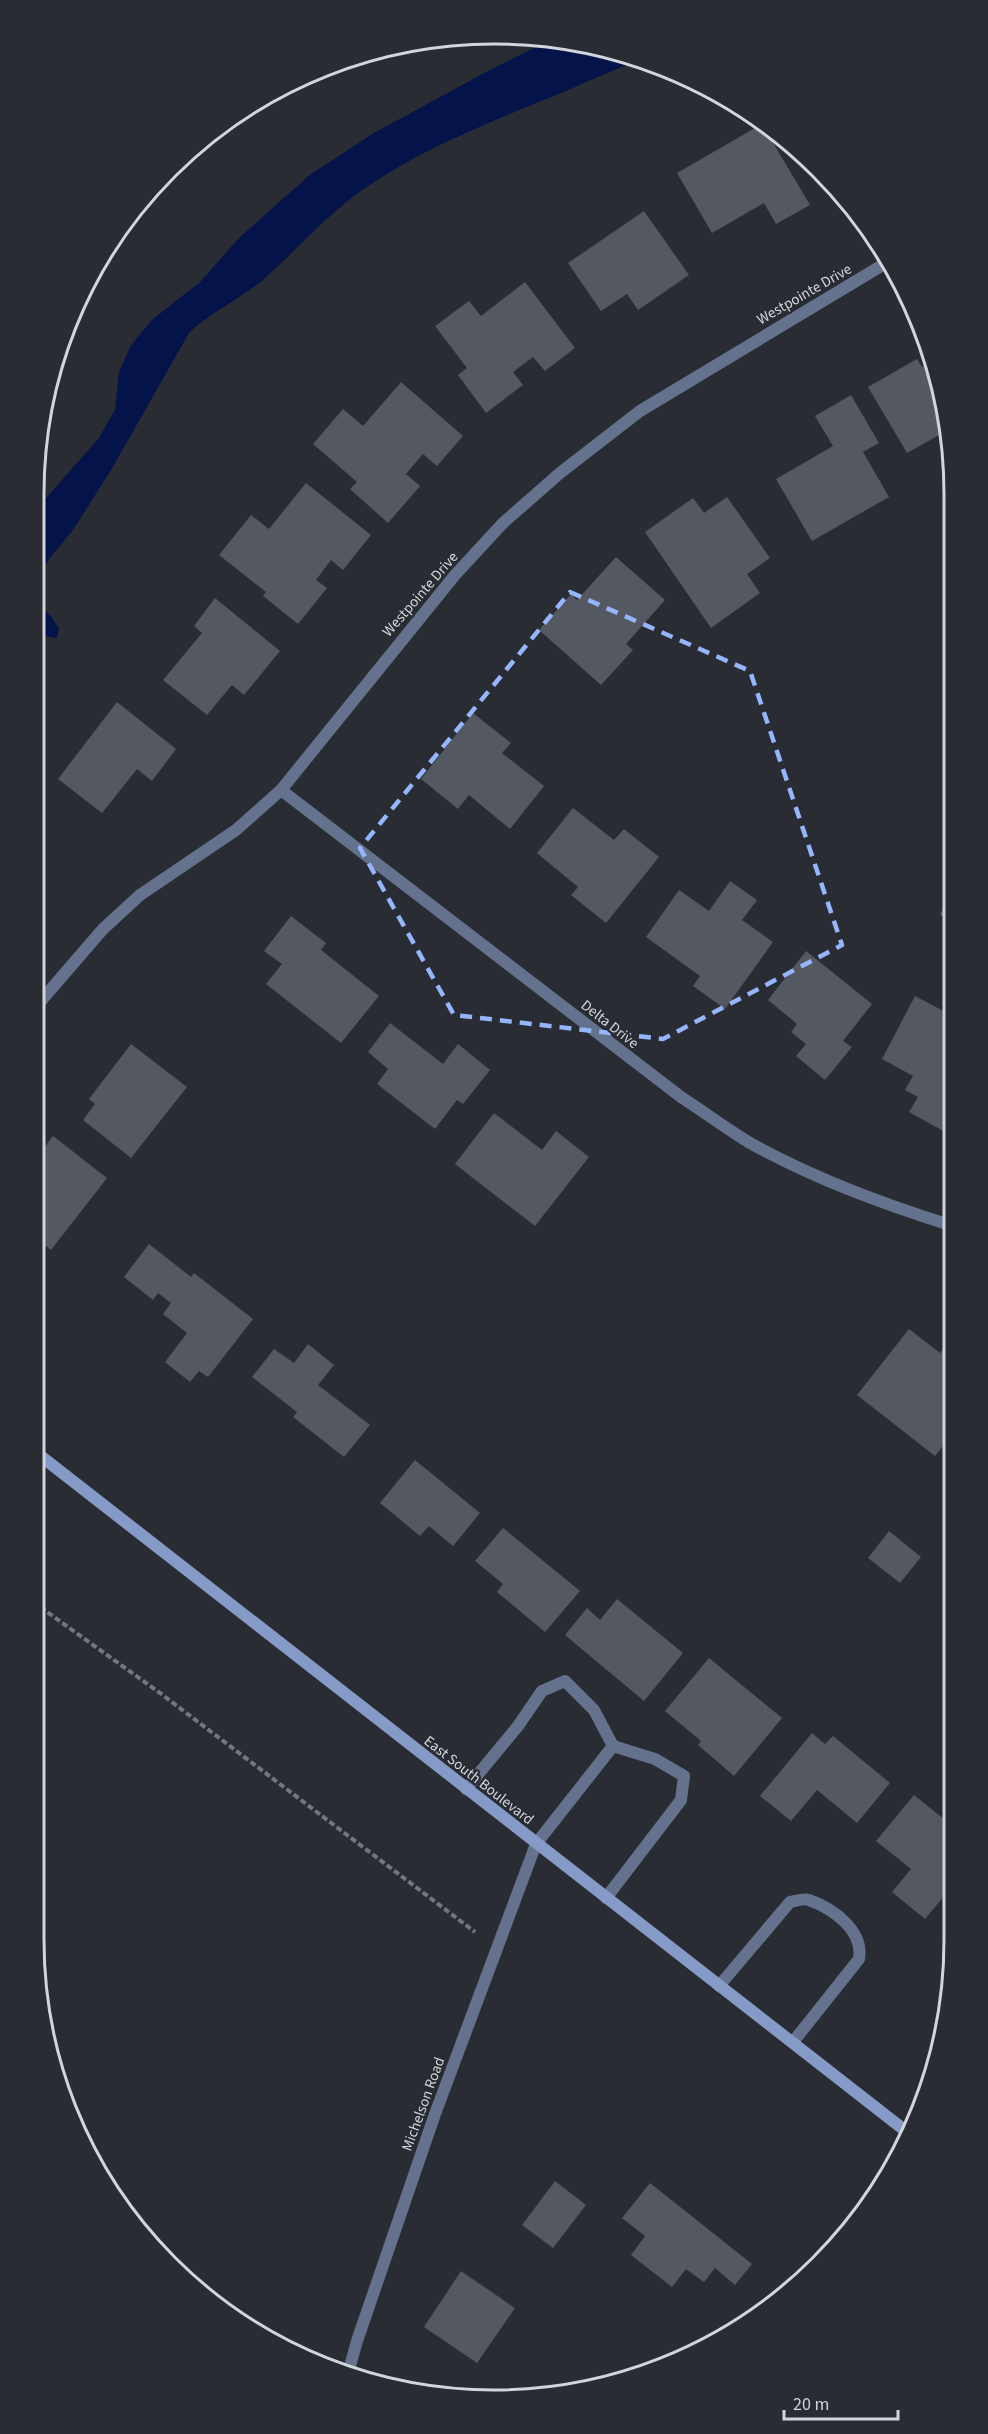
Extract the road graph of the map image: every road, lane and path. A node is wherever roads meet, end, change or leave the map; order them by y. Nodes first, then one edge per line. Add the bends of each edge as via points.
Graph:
1 (882, 266) edge
2 (281, 790) junction
3 (44, 998) edge
4 (944, 1223) edge
5 (44, 1459) edge
6 (44, 1610) edge
7 (613, 1746) junction
8 (466, 1789) junction
9 (536, 1844) junction
10 (606, 1898) junction
11 (496, 1947) junction
12 (719, 1986) junction
13 (793, 2042) junction
14 (903, 2129) edge
15 (350, 2367) edge

1 - 2 street, Westpointe Drive via 640,411 560,472 503,523 455,575
2 - 3 street, Westpointe Drive via 236,831 140,895 102,929
2 - 4 street, Delta Drive via 681,1097 749,1142 831,1183
5 - 8 street, East South Boulevard
6 - 11 path
7 - 8 street via 594,1710 565,1681 542,1691
7 - 9 street, Michelson Road
7 - 10 street via 655,1759 684,1776 681,1800
8 - 9 street, East South Boulevard
9 - 10 street, East South Boulevard
9 - 11 street, Michelson Road
10 - 12 street, East South Boulevard
11 - 15 street, Michelson Road
12 - 13 street, East South Boulevard
12 - 13 street via 790,1902 807,1899 838,1916 855,1933 861,1947 859,1959
13 - 14 street, East South Boulevard

